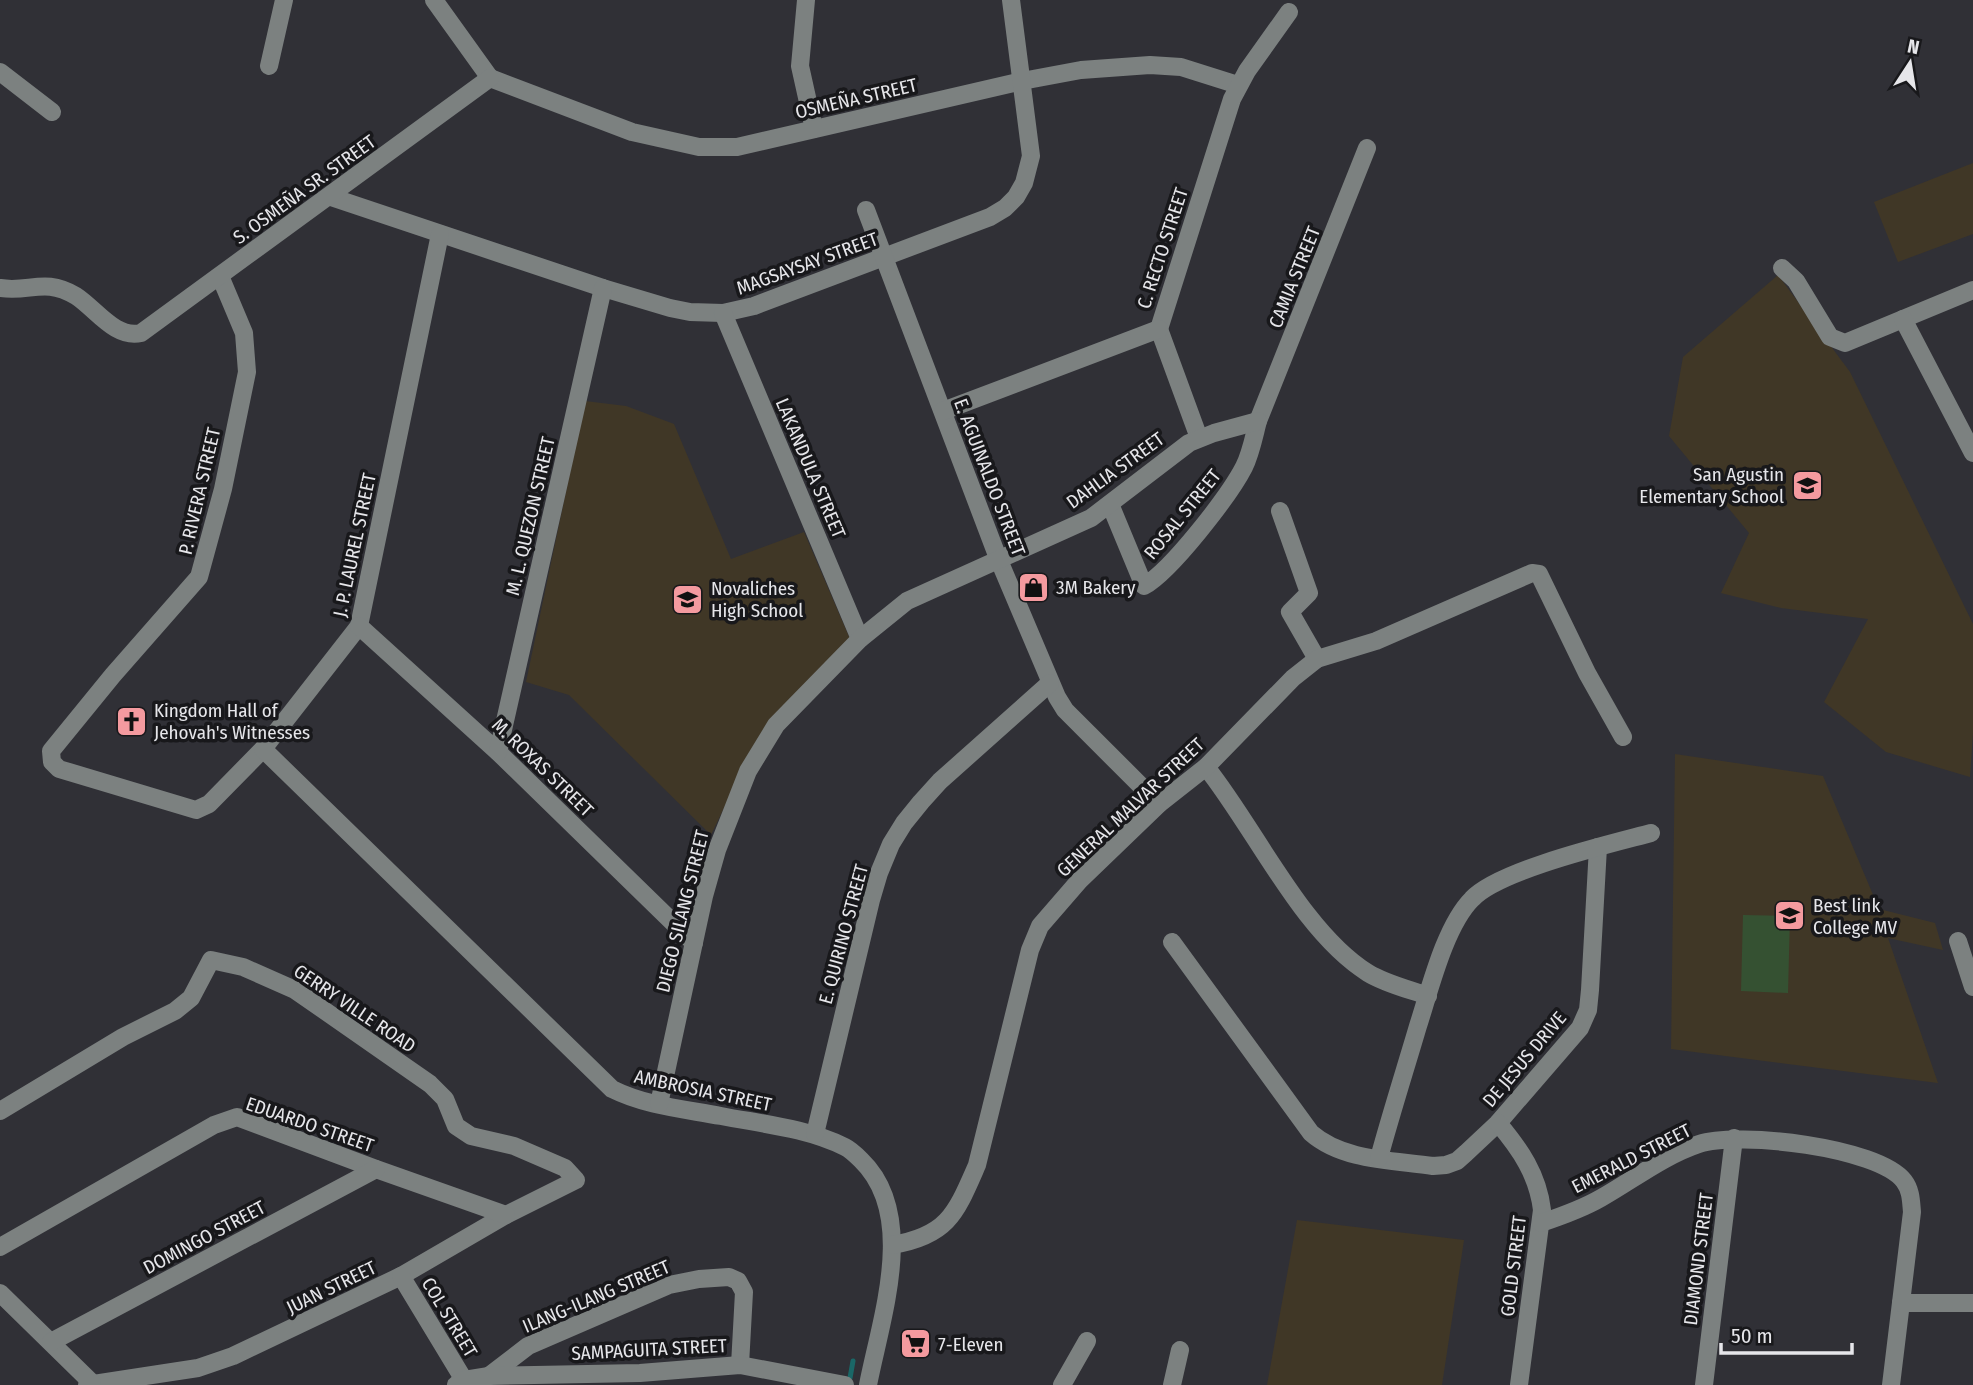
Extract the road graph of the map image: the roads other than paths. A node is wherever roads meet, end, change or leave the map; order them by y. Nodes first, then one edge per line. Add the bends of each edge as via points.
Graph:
1 (284, 0) edge
2 (434, 0) edge
3 (806, 0) edge
4 (1011, 0) edge
5 (1289, 12) dead end
6 (269, 66) dead end
7 (0, 72) edge
8 (490, 78) junction
9 (1023, 81) junction
10 (1238, 85) junction
11 (52, 112) dead end
12 (814, 129) junction
13 (1367, 148) dead end
14 (331, 197) junction
15 (866, 210) dead end
16 (440, 234) junction
17 (885, 257) junction
18 (1782, 268) dead end
19 (220, 276) junction
20 (0, 288) edge
21 (603, 288) junction
22 (1973, 290) edge
23 (723, 313) junction
24 (1903, 319) junction
25 (1159, 328) junction
26 (943, 411) junction
27 (1258, 421) junction
28 (1199, 438) junction
29 (1973, 453) edge
30 (1110, 504) junction
31 (1280, 511) dead end
32 (998, 558) junction
33 (359, 626) junction
34 (860, 639) junction
35 (1317, 659) junction
36 (1050, 683) junction
37 (1623, 737) dead end
38 (263, 749) junction
39 (51, 751) joint
40 (498, 752) junction
41 (1206, 767) junction
42 (1159, 804) junction
43 (1650, 832) dead end
44 (1598, 847) junction
45 (1172, 942) dead end
46 (1966, 942) edge
47 (694, 943) junction
48 (1973, 986) edge
49 (1428, 996) junction
50 (659, 1104) junction
51 (0, 1111) edge
52 (1498, 1123) junction
53 (815, 1134) junction
54 (1734, 1138) junction
55 (1379, 1158) junction
56 (376, 1170) junction
57 (576, 1180) joint
58 (506, 1215) junction
59 (1541, 1223) junction
60 (892, 1245) junction
61 (0, 1247) edge
62 (401, 1276) junction
63 (0, 1293) edge
64 (1901, 1303) junction
65 (1973, 1303) edge
66 (1087, 1341) dead end
67 (51, 1342) junction
68 (1180, 1350) dead end
69 (740, 1364) junction
70 (489, 1376) junction
71 (460, 1382) edge
72 (89, 1384) edge
73 (845, 1385) edge
74 (868, 1385) edge
75 (1062, 1385) edge
76 (1172, 1385) edge
77 (1519, 1385) edge
78 (1704, 1385) edge
79 (1891, 1385) edge

1 - 6 street
2 - 8 street
3 - 12 street via 800,66
4 - 9 street, MAGSAYSAY STREET
5 - 10 street, C. RECTO STREET
7 - 11 street
8 - 12 street, OSMEÑA STREET via 632,132 698,147 737,146
8 - 14 street, S. OSMEÑA SR. STREET
9 - 10 street, OSMEÑA STREET via 1081,70 1150,65 1181,67
9 - 12 street, OSMEÑA STREET
9 - 17 street, MAGSAYSAY STREET via 1031,156 1016,197 990,217
10 - 25 street, C. RECTO STREET
13 - 27 street, CAMIA STREET
14 - 16 street, MAGSAYSAY STREET
14 - 19 street, S. OSMEÑA SR. STREET
15 - 17 street, E. AGUINALDO STREET
16 - 21 street, MAGSAYSAY STREET
16 - 33 street, J. P. LAUREL STREET
17 - 23 street, MAGSAYSAY STREET via 754,306
17 - 26 street, E. AGUINALDO STREET
18 - 24 street via 1796,281 1836,341 1845,343
19 - 20 street, S. OSMEÑA SR. STREET via 133,335 118,330 75,296 54,287
19 - 39 street, P. RIVERA STREET via 244,333 247,372 199,577
21 - 23 street, MAGSAYSAY STREET via 670,308
21 - 40 street, M. L. QUEZON STREET
22 - 24 street
23 - 34 street, LAKANDULA STREET
24 - 29 street
25 - 26 street, C. RECTO STREET
25 - 28 street
26 - 32 street, E. AGUINALDO STREET
27 - 28 street, DAHLIA STREET
27 - 30 street, ROSAL STREET via 1246,465 1233,486 1166,570 1144,586
28 - 30 street, DAHLIA STREET
30 - 32 street, DAHLIA STREET via 1075,526
31 - 35 street via 1309,593 1290,612
32 - 34 street, DIEGO SILANG STREET via 906,601
32 - 36 street, E. AGUINALDO STREET
33 - 38 street, J. P. LAUREL STREET
33 - 40 street, M. ROXAS STREET
34 - 47 street, DIEGO SILANG STREET via 776,725 748,771 716,850
35 - 37 street, GENERAL MALVAR STREET via 1376,641 1532,573 1539,574
35 - 41 street, GENERAL MALVAR STREET via 1293,677
36 - 42 street, E. AGUINALDO STREET via 1065,709
36 - 53 street, E. QUIRINO STREET via 940,781 904,822 891,845 871,900
38 - 39 street, J. P. LAUREL STREET via 209,804 196,810 59,769 52,762
38 - 50 street, AMBROSIA STREET via 612,1089
40 - 47 street, M. ROXAS STREET
41 - 42 street, GENERAL MALVAR STREET
41 - 49 street via 1293,894 1344,955 1368,973
42 - 60 street, GENERAL MALVAR STREET via 1079,881 1040,926 1030,950 977,1165 964,1194 942,1226 925,1237
43 - 44 street
44 - 49 street via 1494,883 1472,898 1453,929
44 - 52 street, DE JESUS DRIVE via 1588,1010 1571,1041
45 - 55 street, DE JESUS DRIVE via 1311,1133 1333,1148
46 - 48 street
47 - 50 street, DIEGO SILANG STREET
49 - 55 street
50 - 53 street, AMBROSIA STREET
51 - 57 street, GERRY VILLE ROAD via 175,1011 191,998 212,960 243,967 295,990 430,1084 445,1099 456,1126 471,1136 514,1146 565,1168
52 - 55 street, DE JESUS DRIVE via 1457,1161 1446,1165
52 - 59 street, GOLD STREET via 1532,1171 1541,1196
53 - 60 street, AMBROSIA STREET via 848,1148 880,1183 890,1213
54 - 59 street, EMERALD STREET via 1683,1150 1599,1199
54 - 64 street, EMERALD STREET via 1850,1154 1878,1163 1905,1182 1912,1212
54 - 78 street, DIAMOND STREET
56 - 58 street, EDUARDO STREET
56 - 61 street, EDUARDO STREET via 237,1117 214,1125
56 - 67 street, DOMINGO STREET
57 - 58 street, JUAN STREET
58 - 62 street, JUAN STREET
59 - 77 street, GOLD STREET
60 - 74 street, AMBROSIA STREET
62 - 71 street, COL STREET
62 - 72 street, JUAN STREET via 278,1336 198,1368
63 - 67 street
64 - 65 street
64 - 79 street, EMERALD STREET
66 - 75 street
67 - 72 street
68 - 76 street
69 - 70 street, SAMPAGUITA STREET via 640,1373
69 - 70 street, ILANG-ILANG STREET via 744,1292 738,1281 729,1277 669,1285 528,1346
69 - 73 street, SAMPAGUITA STREET
70 - 71 street, SAMPAGUITA STREET

